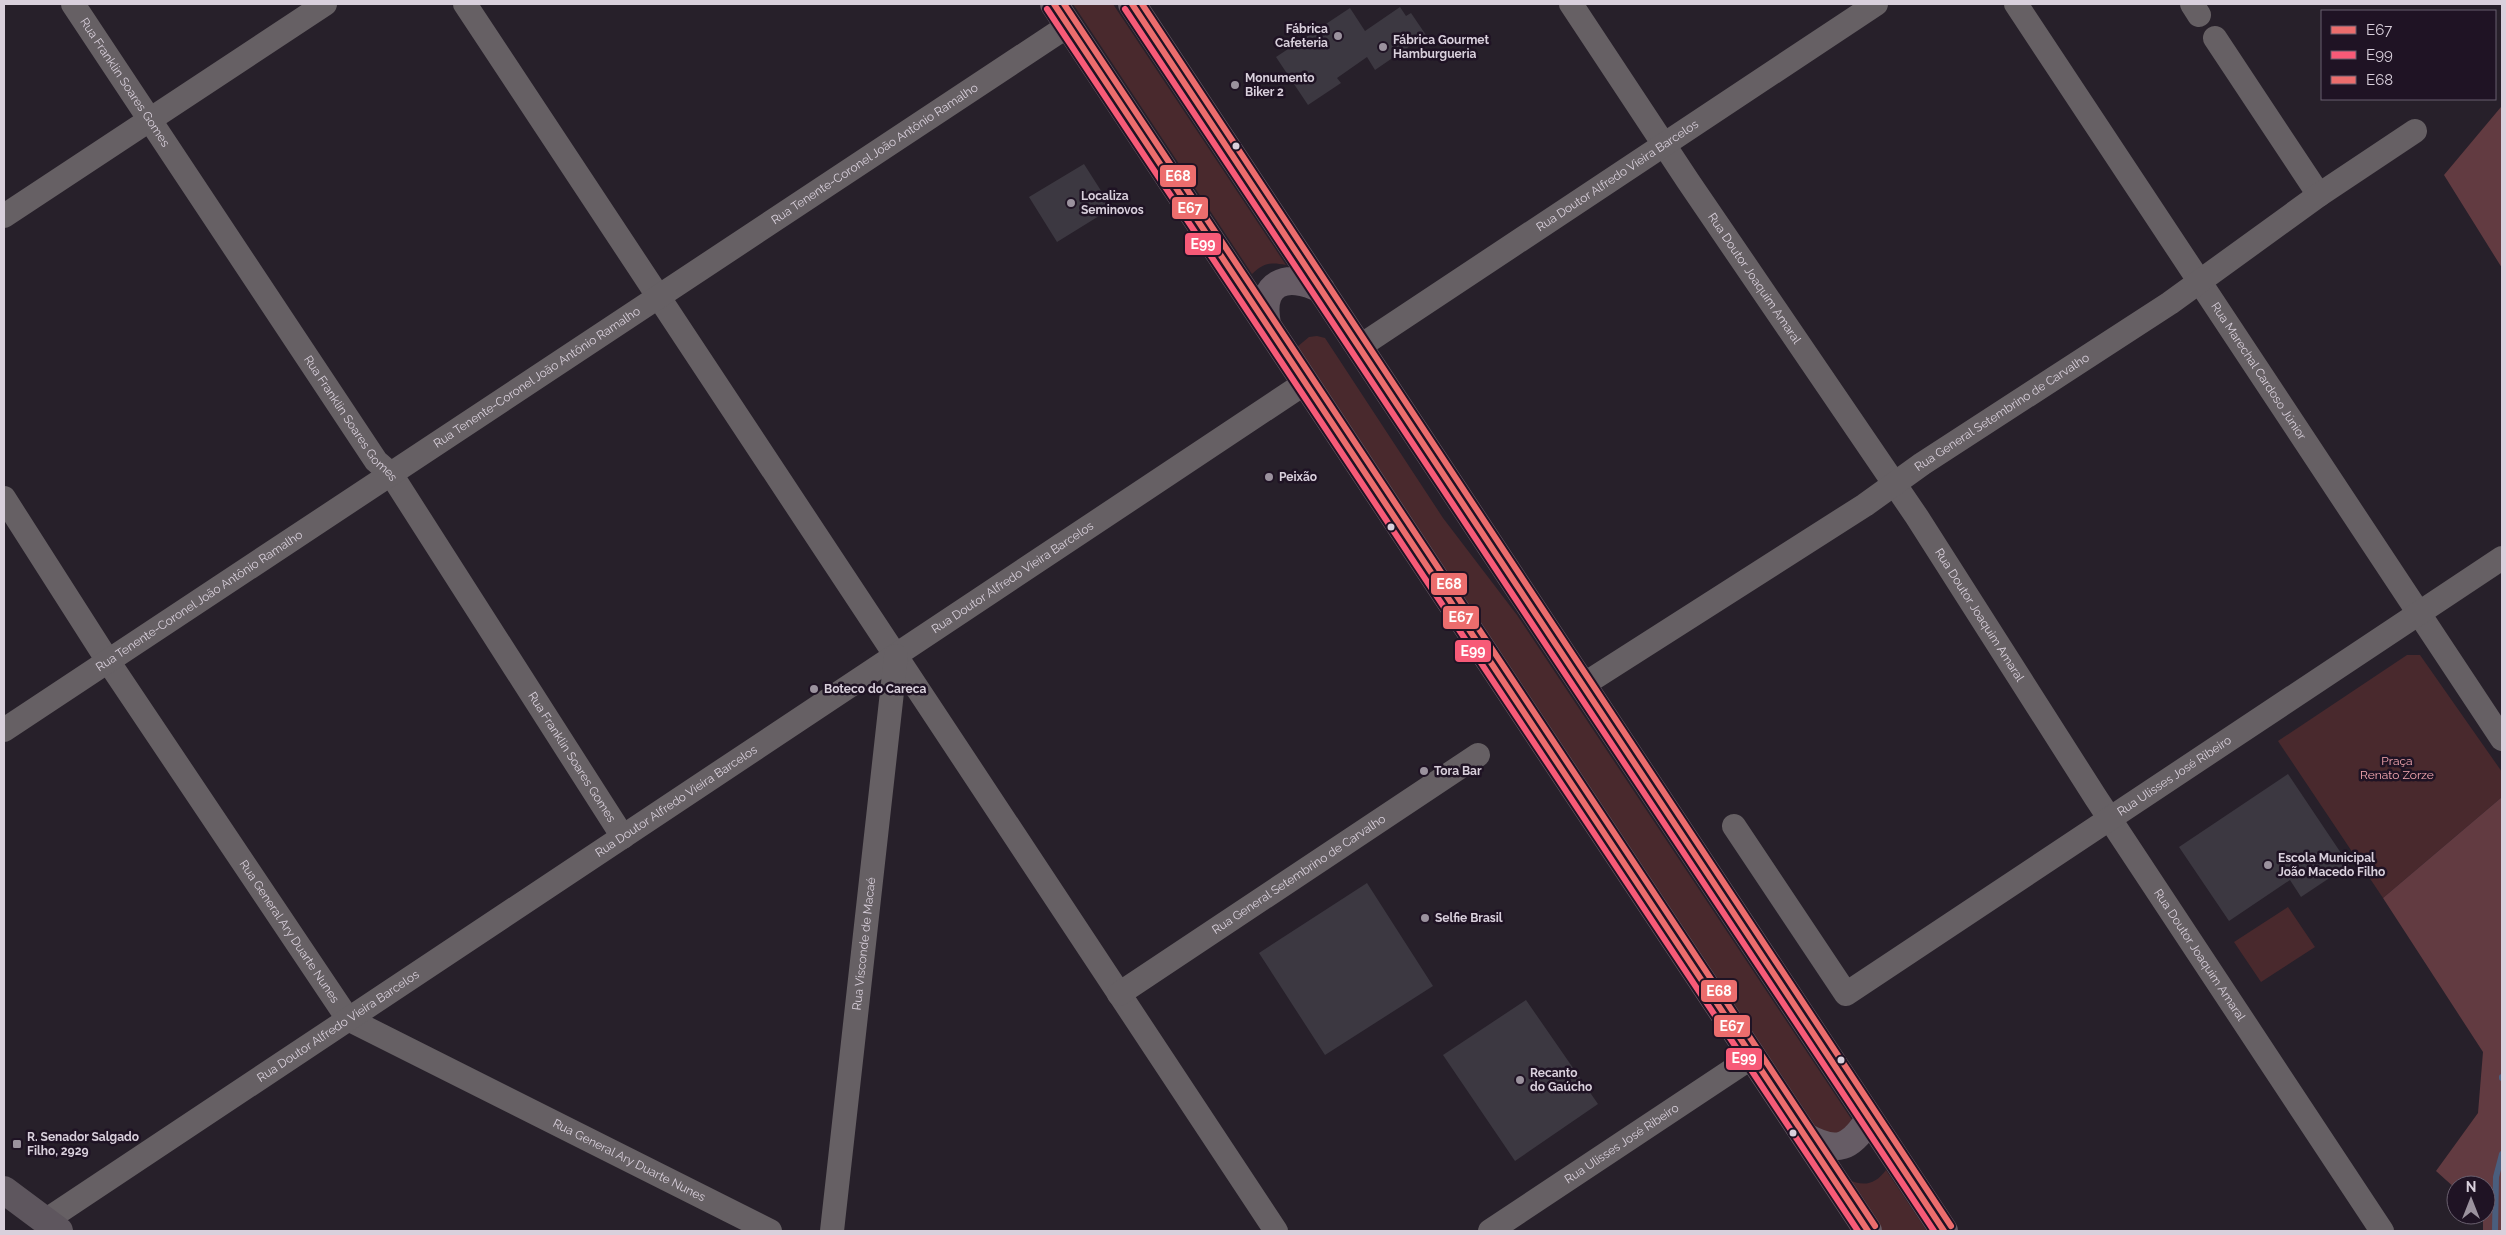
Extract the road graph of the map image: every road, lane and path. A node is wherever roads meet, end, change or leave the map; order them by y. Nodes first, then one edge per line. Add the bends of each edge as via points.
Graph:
1 (73, 4) edge
2 (325, 4) edge
3 (465, 4) edge
4 (1132, 4) edge
5 (1571, 4) edge
6 (1876, 4) edge
7 (2016, 4) edge
8 (1061, 15) edge
9 (2215, 38) dead end
10 (148, 120) junction
11 (2415, 131) dead end
12 (1664, 145) junction
13 (2319, 195) junction
14 (4, 216) edge
15 (2201, 282) junction
16 (1320, 289) junction
17 (659, 297) junction
18 (1267, 324) junction
19 (1359, 347) junction
20 (1306, 383) junction
21 (391, 474) junction
22 (1894, 484) junction
23 (4, 498) edge
24 (2502, 558) edge
25 (2419, 613) junction
26 (896, 656) junction
27 (108, 661) junction
28 (1583, 685) junction
29 (4, 730) edge
30 (2502, 739) edge
31 (1478, 754) dead end
32 (2110, 819) junction
33 (1734, 826) dead end
34 (623, 837) junction
35 (1119, 994) junction
36 (348, 1019) junction
37 (1752, 1057) junction
38 (1869, 1119) junction
39 (1806, 1137) junction
40 (4, 1190) edge
41 (52, 1226) edge
42 (770, 1231) edge
43 (832, 1231) edge
44 (1276, 1231) edge
45 (1490, 1231) edge
46 (1868, 1231) edge
47 (1944, 1231) edge
48 (2382, 1231) edge

1 - 10 street, Rua Franklin Soares Gomes
2 - 10 street
3 - 17 street
4 - 16 highway
5 - 12 street, Rua Doutor Joaquim Amaral
6 - 12 street, Rua Doutor Alfredo Vieira Barcelos
7 - 15 street, Rua Marechal Cardoso Júnior
8 - 17 street, Rua Tenente-Coronel João Antônio Ramalho
8 - 18 highway
9 - 13 street
10 - 14 street
10 - 21 street, Rua Franklin Soares Gomes via 376,461
11 - 13 street, Rua General Setembrino de Carvalho
12 - 19 street, Rua Doutor Alfredo Vieira Barcelos
12 - 22 street, Rua Doutor Joaquim Amaral
13 - 15 street, Rua General Setembrino de Carvalho
15 - 22 street, Rua General Setembrino de Carvalho
15 - 25 street, Rua Marechal Cardoso Júnior
16 - 18 highway via 1306,282 1291,280 1276,285 1266,296
16 - 19 highway
17 - 21 street, Rua Tenente-Coronel João Antônio Ramalho
17 - 26 street
18 - 20 highway
19 - 28 highway
20 - 26 street, Rua Doutor Alfredo Vieira Barcelos
20 - 37 highway
21 - 27 street, Rua Tenente-Coronel João Antônio Ramalho
21 - 34 street, Rua Franklin Soares Gomes
22 - 28 street, Rua General Setembrino de Carvalho
22 - 32 street, Rua Doutor Joaquim Amaral
23 - 27 street, Rua General Ary Duarte Nunes
24 - 25 street, Rua Ulisses José Ribeiro
25 - 30 street, Rua Marechal Cardoso Júnior
25 - 32 street, Rua Ulisses José Ribeiro
26 - 34 street, Rua Doutor Alfredo Vieira Barcelos
26 - 35 street
26 - 43 street, Rua Visconde de Macaé
27 - 29 street, Rua Tenente-Coronel João Antônio Ramalho
27 - 36 street, Rua General Ary Duarte Nunes
28 - 38 highway
31 - 35 street, Rua General Setembrino de Carvalho
32 - 33 street, Rua Ulisses José Ribeiro via 1846,994
32 - 48 street, Rua Doutor Joaquim Amaral
34 - 36 street, Rua Doutor Alfredo Vieira Barcelos
35 - 44 street
36 - 41 street, Rua Doutor Alfredo Vieira Barcelos
36 - 42 street, Rua General Ary Duarte Nunes
37 - 39 highway
37 - 45 street, Rua Ulisses José Ribeiro
38 - 39 highway via 1850,1143 1837,1147 1822,1146
38 - 47 highway
39 - 46 highway
40 - 41 main road

